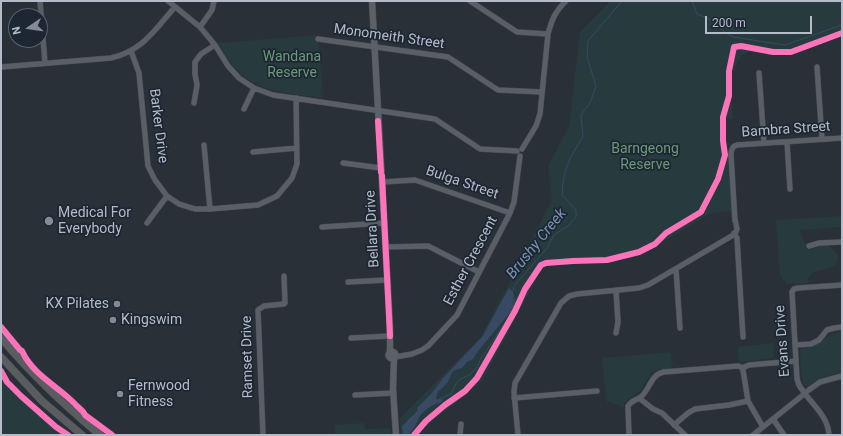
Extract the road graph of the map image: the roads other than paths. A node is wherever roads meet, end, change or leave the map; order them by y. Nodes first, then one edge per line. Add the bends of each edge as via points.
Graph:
1 (40, 1) edge
2 (168, 1) edge
3 (214, 1) edge
4 (372, 1) edge
5 (470, 1) edge
6 (566, 1) edge
7 (174, 8) junction
8 (200, 27) junction
9 (548, 34) junction
10 (318, 39) dead end
11 (215, 45) junction
12 (374, 46) junction
13 (131, 52) junction
14 (45, 63) junction
15 (1, 67) edge
16 (818, 67) dead end
17 (759, 73) dead end
18 (254, 88) junction
19 (541, 92) junction
20 (296, 98) junction
21 (194, 103) dead end
22 (244, 109) dead end
23 (378, 111) junction
24 (842, 138) edge
25 (822, 139) junction
26 (787, 142) junction
27 (764, 143) junction
28 (204, 146) dead end
29 (297, 148) junction
30 (254, 152) dead end
31 (519, 152) junction
32 (343, 163) dead end
33 (381, 168) junction
34 (382, 182) junction
35 (790, 189) dead end
36 (167, 196) junction
37 (210, 209) junction
38 (510, 213) junction
39 (147, 223) dead end
40 (384, 223) junction
41 (322, 227) dead end
42 (734, 233) junction
43 (842, 242) edge
44 (809, 246) dead end
45 (386, 247) junction
46 (676, 269) junction
47 (479, 272) junction
48 (284, 276) dead end
49 (387, 280) junction
50 (348, 282) dead end
51 (842, 286) edge
52 (616, 290) junction
53 (842, 327) edge
54 (680, 328) dead end
55 (616, 333) dead end
56 (390, 336) junction
57 (743, 337) dead end
58 (351, 338) dead end
59 (2, 342) edge
60 (795, 345) junction
61 (393, 355) junction
62 (1, 357) edge
63 (796, 361) junction
64 (742, 368) junction
65 (842, 376) edge
66 (597, 391) dead end
67 (394, 393) junction
68 (805, 393) junction
69 (355, 395) dead end
70 (514, 398) junction
71 (639, 398) junction
72 (747, 400) junction
73 (772, 420) junction
74 (461, 424) dead end
75 (675, 426) junction
76 (764, 426) junction
77 (396, 432) edge
78 (82, 435) edge
79 (100, 435) edge
80 (263, 435) edge
81 (460, 435) edge
82 (518, 435) edge
83 (629, 435) edge
84 (685, 435) edge
85 (753, 435) edge
86 (784, 435) edge
87 (829, 435) edge

1 - 14 street
2 - 7 street
3 - 8 street via 212,10
4 - 12 main road, Bellara Drive
5 - 9 street via 517,32
6 - 9 street, Esther Crescent via 555,12
7 - 8 street
7 - 13 street
8 - 11 street
9 - 19 street, Esther Crescent
10 - 12 street, Monomeith Street
11 - 18 street via 233,72
11 - 21 street via 201,54 195,62 197,85
12 - 19 street, Monomeith Street via 448,57 498,90
12 - 23 main road, Bellara Drive
13 - 14 street via 111,58
13 - 36 street, Barker Drive via 139,73 148,166
14 - 15 street
16 - 25 street
17 - 27 street
18 - 20 street via 273,95
18 - 22 street
19 - 31 street, Esther Crescent via 540,114 536,126
20 - 23 street
20 - 29 street, Barker Drive
23 - 31 street via 435,119 480,149
23 - 33 main road, Bellara Drive
24 - 25 street, Bambra Street
25 - 26 street, Bambra Street
26 - 27 street, Bambra Street
26 - 35 street
27 - 42 street, Bambra Street via 737,145 731,150 737,229
28 - 37 street
29 - 30 street
29 - 37 street, Barker Drive via 297,164 292,178 277,196 258,205
31 - 38 street, Esther Crescent via 514,202
32 - 33 street
33 - 34 main road, Bellara Drive
34 - 38 street, Bulga Street via 415,180
34 - 40 main road, Bellara Drive
36 - 37 street, Barker Drive via 179,204 195,209
36 - 39 street
38 - 47 street, Esther Crescent
40 - 41 street
40 - 45 main road, Bellara Drive
42 - 46 street
42 - 57 street, Bambra Street via 737,238
43 - 44 street
45 - 47 street via 428,246
45 - 49 main road, Bellara Drive
46 - 52 street via 644,287
46 - 54 street
47 - 61 street, Esther Crescent via 457,314 428,346 418,352
48 - 80 street, Ramset Drive via 285,303 264,306 258,310
49 - 50 street
49 - 56 main road, Bellara Drive
51 - 60 street, Evans Drive via 792,290
52 - 55 street
52 - 70 street via 577,294 569,296 561,303 515,383
53 - 60 street via 827,330 819,340 811,344
56 - 58 street
56 - 61 main road, Bellara Drive
59 - 79 highway via 69,409
60 - 63 street, Evans Drive
61 - 67 main road, Bellara Drive
62 - 78 highway via 42,401
63 - 64 street via 749,365
63 - 68 street, Evans Drive via 798,382
64 - 71 street via 738,366 661,372
64 - 72 street
65 - 68 street via 820,382
66 - 70 street
67 - 69 street
67 - 77 main road, Bellara Drive
68 - 73 street
68 - 87 street, Evans Drive via 825,420
70 - 82 street
71 - 75 street via 662,413
71 - 83 street via 628,406
72 - 75 street via 737,404 694,409
72 - 76 street
73 - 76 street
73 - 86 street
74 - 81 street
75 - 84 street
76 - 85 street

